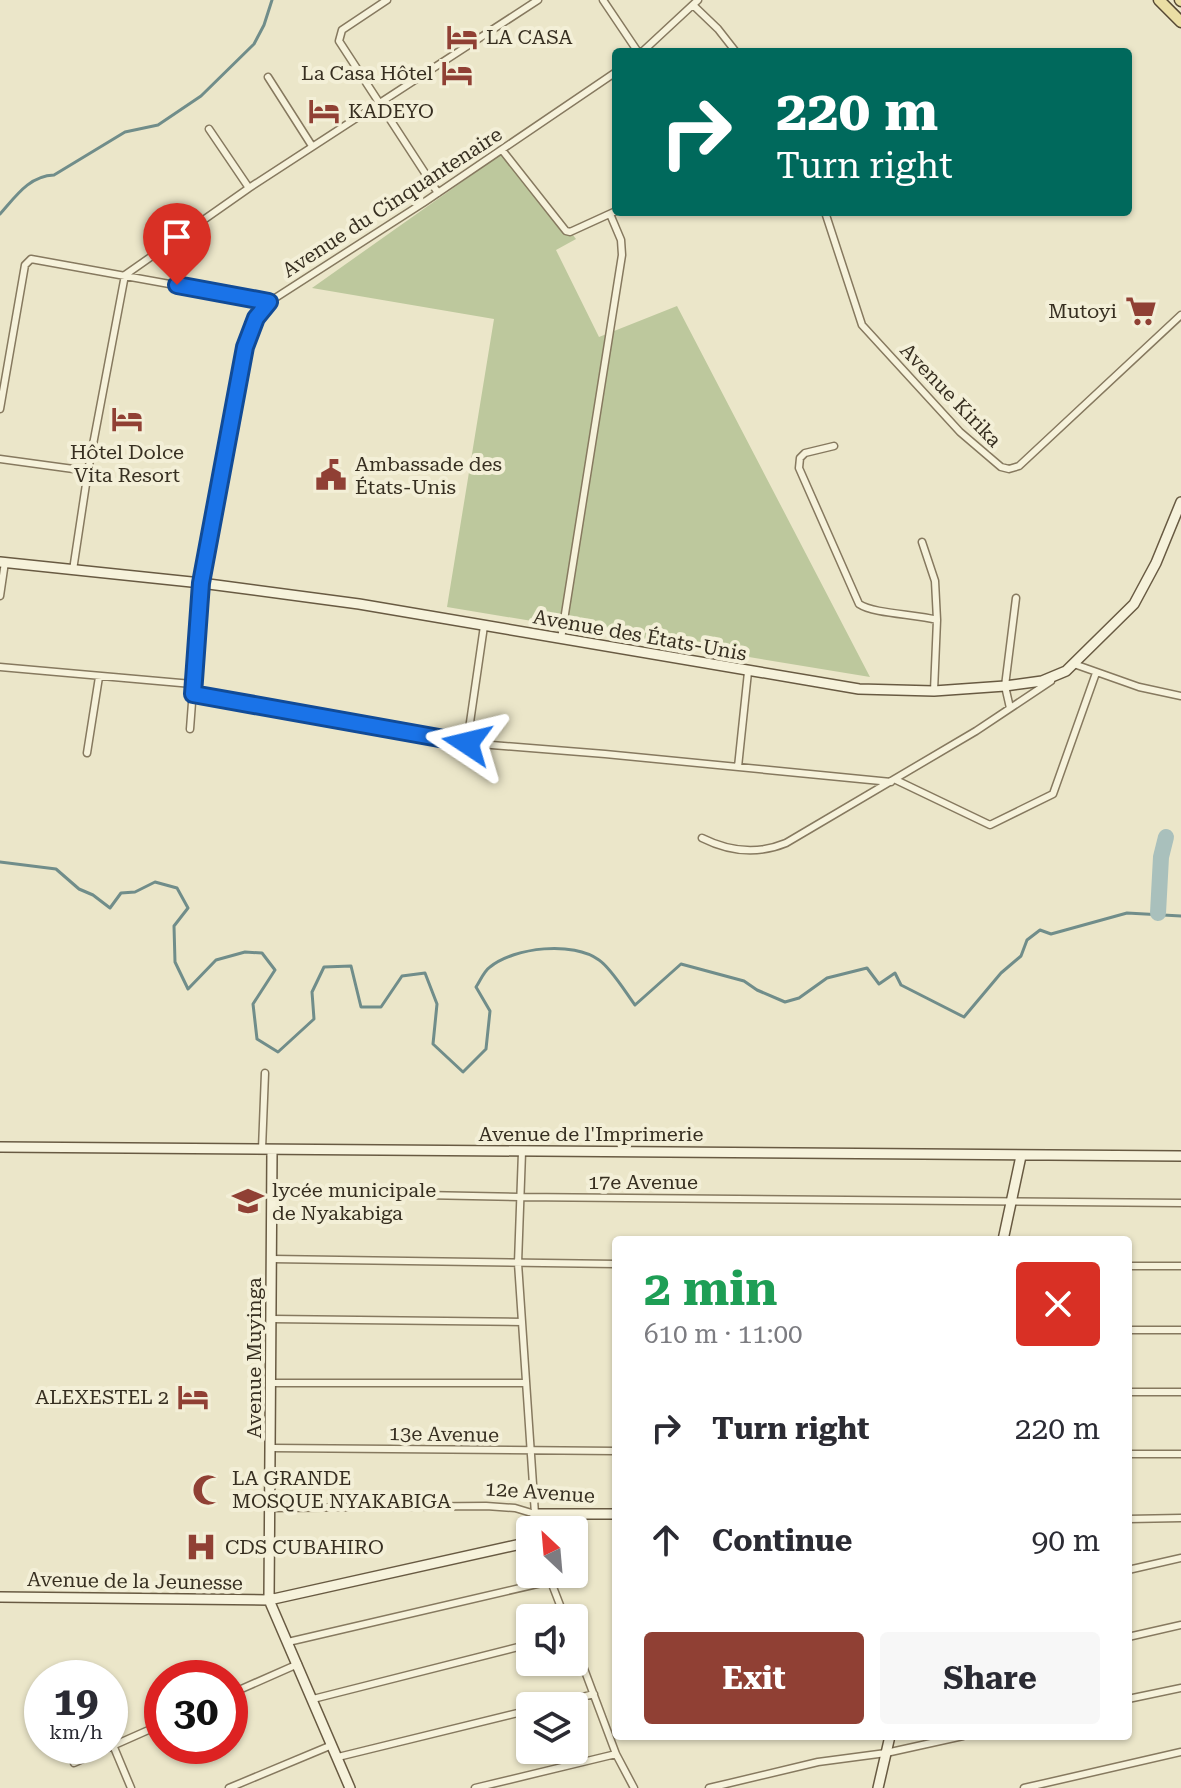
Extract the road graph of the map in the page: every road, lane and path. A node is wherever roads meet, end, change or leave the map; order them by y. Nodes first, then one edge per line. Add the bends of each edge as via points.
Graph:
1 (387, 0) edge
2 (538, 0) edge
3 (603, 0) edge
4 (1159, 0) edge
5 (695, 2) edge
6 (1181, 22) edge
7 (637, 48) edge
8 (644, 48) edge
9 (733, 48) edge
10 (612, 75) edge
11 (268, 77) dead end
12 (380, 103) junction
13 (209, 129) dead end
14 (312, 146) junction
15 (502, 150) junction
16 (249, 188) junction
17 (438, 193) junction
18 (612, 212) edge
19 (614, 216) edge
20 (826, 216) edge
21 (125, 275) junction
22 (269, 302) junction
23 (1181, 315) edge
24 (0, 409) edge
25 (834, 446) dead end
26 (0, 459) edge
27 (88, 471) junction
28 (1181, 502) edge
29 (922, 542) dead end
30 (3, 562) edge
31 (73, 570) junction
32 (201, 583) junction
33 (0, 596) edge
34 (1016, 598) dead end
35 (937, 620) junction
36 (484, 626) junction
37 (560, 640) junction
38 (1074, 664) junction
39 (0, 667) edge
40 (748, 672) junction
41 (1096, 673) junction
42 (1060, 674) junction
43 (99, 677) junction
44 (192, 684) junction
45 (1005, 686) junction
46 (934, 691) junction
47 (193, 694) junction
48 (1181, 696) edge
49 (1010, 708) junction
50 (190, 729) dead end
51 (467, 743) junction
52 (87, 753) dead end
53 (738, 767) junction
54 (894, 781) junction
55 (702, 838) dead end
56 (265, 1073) dead end
57 (0, 1147) edge
58 (267, 1151) junction
59 (522, 1152) junction
60 (1021, 1156) junction
61 (1181, 1156) edge
62 (272, 1192) junction
63 (519, 1197) junction
64 (1013, 1202) junction
65 (1181, 1203) edge
66 (1004, 1236) edge
67 (272, 1259) junction
68 (518, 1263) junction
69 (612, 1264) edge
70 (1132, 1266) edge
71 (1181, 1266) edge
72 (272, 1319) junction
73 (522, 1322) junction
74 (1132, 1330) edge
75 (1181, 1330) edge
76 (272, 1383) junction
77 (524, 1383) junction
78 (1132, 1392) edge
79 (1181, 1392) edge
80 (272, 1448) junction
81 (530, 1451) junction
82 (612, 1451) edge
83 (1132, 1454) edge
84 (1181, 1454) edge
85 (269, 1508) junction
86 (535, 1514) junction
87 (612, 1514) edge
88 (1181, 1518) edge
89 (1132, 1519) edge
90 (516, 1545) edge
91 (1181, 1558) edge
92 (1132, 1569) edge
93 (516, 1586) edge
94 (0, 1597) edge
95 (269, 1600) junction
96 (1181, 1625) edge
97 (1132, 1636) edge
98 (288, 1642) junction
99 (516, 1648) edge
100 (298, 1664) junction
101 (587, 1676) edge
102 (248, 1686) edge
103 (1181, 1688) edge
104 (594, 1694) junction
105 (588, 1696) edge
106 (1132, 1698) edge
107 (313, 1699) junction
108 (516, 1713) edge
109 (889, 1740) edge
110 (945, 1740) edge
111 (332, 1745) junction
112 (1181, 1752) edge
113 (886, 1753) junction
114 (616, 1754) junction
115 (338, 1757) junction
116 (121, 1764) edge
117 (131, 1788) edge
118 (229, 1788) edge
119 (350, 1788) edge
120 (475, 1788) edge
121 (634, 1788) edge
122 (709, 1788) edge
123 (878, 1788) edge
124 (1024, 1788) edge

1 - 12 street via 339,37
2 - 12 street
3 - 7 street
4 - 6 main road
5 - 8 street
5 - 9 street
10 - 15 street, Avenue du Cinquantenaire
11 - 14 street
12 - 14 street
12 - 17 street
13 - 16 street
14 - 16 street
15 - 17 street, Avenue du Cinquantenaire
15 - 18 street via 566,231
16 - 21 street
17 - 22 street, Avenue du Cinquantenaire
19 - 37 street via 622,251
20 - 23 street, Avenue Kirika via 862,325 960,432 1001,467 1019,466
21 - 22 street
21 - 24 street via 41,259 25,265
21 - 27 street
22 - 32 street, Avenue du Cinquantenaire via 245,347
25 - 35 street via 805,453 798,465 857,600 868,609
26 - 27 street
27 - 31 street
28 - 38 street, Avenue des États-Unis via 1134,604
29 - 35 street via 935,581
30 - 31 street, Avenue des États-Unis
30 - 33 street
31 - 32 street, Avenue des États-Unis
32 - 36 street, Avenue des États-Unis
32 - 44 street, Avenue du Cinquantenaire
34 - 45 street
35 - 46 street
36 - 37 street, Avenue des États-Unis
36 - 51 street
37 - 40 street, Avenue des États-Unis
38 - 41 street
38 - 42 street, Avenue des États-Unis
39 - 43 street
40 - 46 street, Avenue des États-Unis via 868,690
40 - 53 street
41 - 48 street
41 - 54 street via 1053,794 990,825
42 - 45 street, Avenue des États-Unis
42 - 49 street
43 - 44 street
43 - 52 street
44 - 47 street, Avenue du Cinquantenaire
45 - 46 street, Avenue des États-Unis
45 - 49 street
47 - 50 street, Avenue du Cinquantenaire
47 - 51 street
49 - 54 street
51 - 53 street
53 - 54 street
54 - 55 street via 769,850 723,849
56 - 58 street
57 - 58 street, Avenue de l'Imprimerie
58 - 59 street, Avenue de l'Imprimerie
58 - 62 street, Avenue Muyinga
59 - 60 street, Avenue de l'Imprimerie
59 - 63 street
60 - 61 street, Avenue de l'Imprimerie
60 - 64 street
62 - 63 street, 17e Avenue
62 - 67 street, Avenue Muyinga
63 - 64 street, 17e Avenue
63 - 68 street
64 - 65 street, 17e Avenue
64 - 66 street
67 - 68 street
67 - 72 street, Avenue Muyinga
68 - 69 street
68 - 73 street
70 - 71 street
72 - 73 street
72 - 76 street, Avenue Muyinga
73 - 77 street
74 - 75 street
76 - 77 street
76 - 80 street, Avenue Muyinga
77 - 81 street
78 - 79 street
80 - 81 street, 13e Avenue
80 - 85 street, Avenue Muyinga
81 - 82 street, 13e Avenue
81 - 86 street
83 - 84 street
85 - 86 street, 12e Avenue via 486,1506
85 - 95 street, Avenue Muyinga
86 - 87 street, 12e Avenue
88 - 89 street
90 - 95 street, Avenue de la Jeunesse
91 - 92 street
93 - 98 street
94 - 95 street, Avenue de la Jeunesse
95 - 98 street, Avenue Muyinga
96 - 97 street
98 - 100 street, Avenue Muyinga
99 - 107 street
100 - 102 street
100 - 107 street, Avenue Muyinga
101 - 104 street
103 - 106 street
104 - 105 street
104 - 114 street
107 - 111 street, Avenue Muyinga
108 - 115 street
109 - 113 street
110 - 113 street
111 - 115 street, Avenue Muyinga
111 - 118 street
112 - 124 street
113 - 122 street via 818,1762
113 - 123 street
114 - 120 street
114 - 121 street
115 - 119 street, Avenue Muyinga
116 - 117 street

